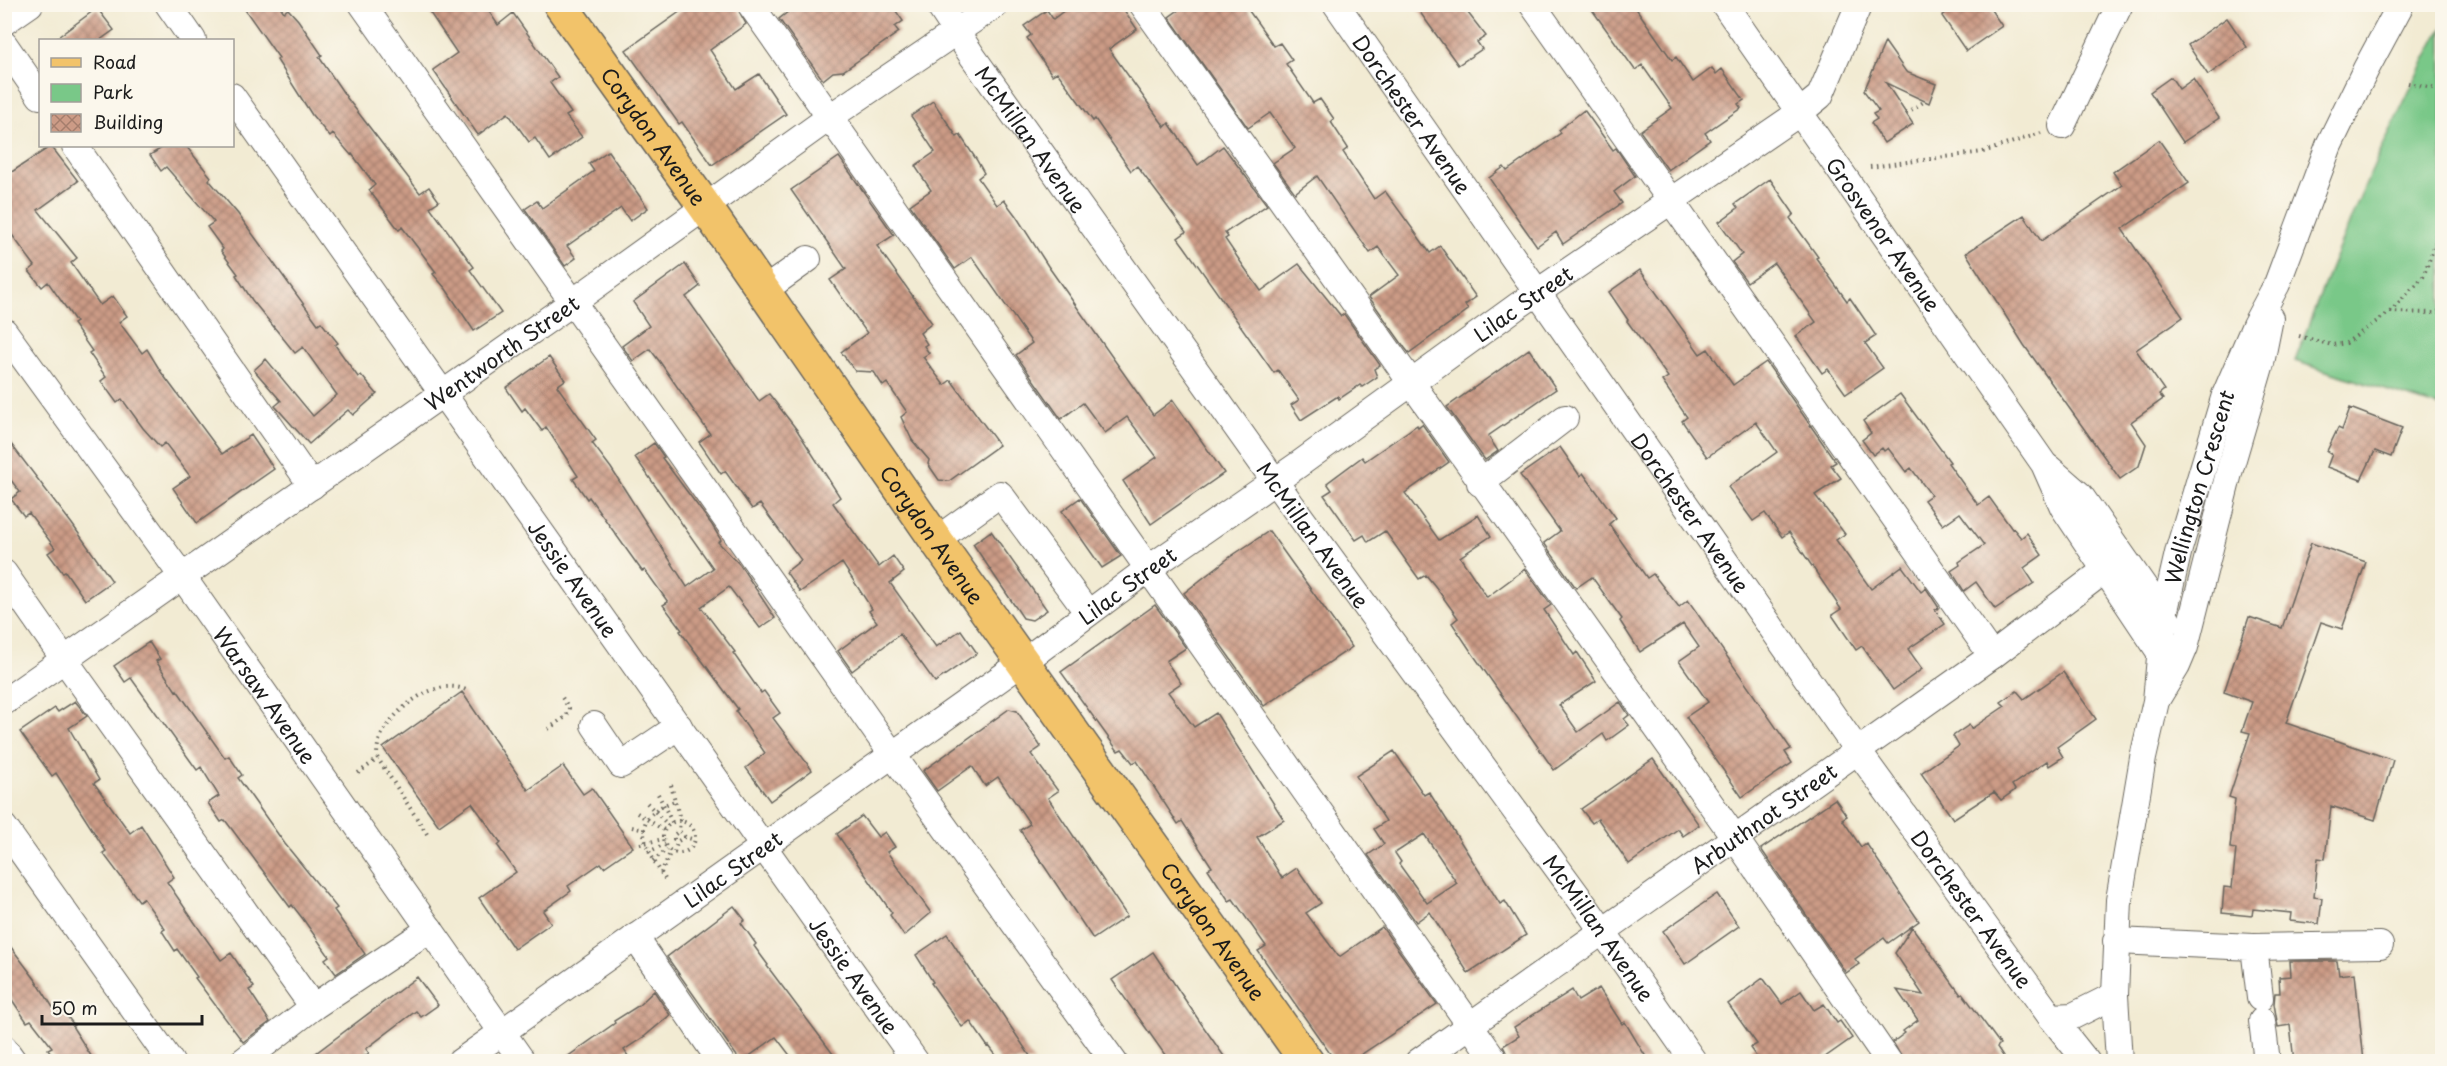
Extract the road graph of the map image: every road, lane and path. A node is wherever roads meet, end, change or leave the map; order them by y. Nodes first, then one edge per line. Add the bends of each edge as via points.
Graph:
1 (30, 4) edge
2 (168, 4) edge
3 (362, 4) edge
4 (560, 4) edge
5 (750, 4) edge
6 (938, 4) edge
7 (997, 4) edge
8 (1142, 4) edge
9 (1336, 4) edge
10 (1532, 4) edge
11 (1724, 4) edge
12 (1859, 4) edge
13 (2120, 4) edge
14 (2400, 4) edge
15 (4, 22) edge
16 (956, 31) junction
17 (193, 39) edge
18 (4, 44) edge
19 (2408, 83) dead end
20 (2442, 90) edge
21 (39, 95) edge
22 (234, 99) edge
23 (1926, 101) dead end
24 (1799, 113) junction
25 (1906, 113) dead end
26 (830, 117) junction
27 (2062, 126) joint
28 (76, 147) edge
29 (1870, 167) dead end
30 (1671, 199) junction
31 (706, 208) junction
32 (2442, 225) edge
33 (808, 259) dead end
34 (2277, 284) junction
35 (763, 291) junction
36 (1538, 292) junction
37 (573, 302) junction
38 (2442, 310) edge
39 (2390, 312) junction
40 (4, 331) edge
41 (2299, 336) dead end
42 (1409, 383) junction
43 (443, 393) junction
44 (1565, 418) dead end
45 (2044, 464) junction
46 (1275, 480) junction
47 (1480, 483) junction
48 (312, 486) junction
49 (936, 540) junction
50 (1148, 569) junction
51 (2105, 570) junction
52 (4, 573) edge
53 (182, 576) junction
54 (1088, 613) junction
55 (2164, 615) junction
56 (2185, 647) junction
57 (2159, 651) junction
58 (1992, 656) junction
59 (64, 659) junction
60 (1023, 662) junction
61 (468, 691) dead end
62 (561, 696) dead end
63 (4, 702) edge
64 (2156, 702) junction
65 (594, 726) dead end
66 (679, 726) junction
67 (548, 729) dead end
68 (1857, 750) junction
69 (892, 754) junction
70 (378, 759) junction
71 (358, 773) dead end
72 (671, 785) dead end
73 (658, 794) dead end
74 (675, 801) junction
75 (647, 803) dead end
76 (663, 805) junction
77 (655, 811) junction
78 (637, 813) dead end
79 (648, 819) junction
80 (680, 820) junction
81 (670, 823) junction
82 (4, 827) edge
83 (632, 827) dead end
84 (645, 830) junction
85 (664, 830) junction
86 (679, 831) junction
87 (427, 834) dead end
88 (685, 837) junction
89 (1735, 838) junction
90 (695, 840) junction
91 (678, 841) junction
92 (642, 844) junction
93 (762, 845) junction
94 (668, 847) junction
95 (648, 852) junction
96 (653, 861) junction
97 (661, 873) junction
98 (665, 879) dead end
99 (430, 929) junction
100 (1602, 931) junction
101 (635, 938) junction
102 (2116, 941) junction
103 (2380, 945) dead end
104 (2254, 947) junction
105 (2115, 995) junction
106 (313, 1007) junction
107 (2050, 1017) junction
108 (1470, 1025) junction
109 (501, 1032) junction
110 (4, 1048) edge
111 (14, 1062) edge
112 (171, 1062) edge
113 (242, 1062) edge
114 (460, 1062) edge
115 (523, 1062) edge
116 (721, 1062) edge
117 (915, 1062) edge
118 (1113, 1062) edge
119 (1307, 1062) edge
120 (1418, 1062) edge
121 (1496, 1062) edge
122 (1694, 1062) edge
123 (1889, 1062) edge
124 (2087, 1062) edge
125 (2119, 1062) edge
126 (2267, 1062) edge

1 - 15 street
2 - 17 street
3 - 37 street
4 - 31 main road, Corydon Avenue
5 - 26 street
6 - 16 street, McMillan Avenue
7 - 16 street, Wentworth Street
8 - 42 street
9 - 36 street, Dorchester Avenue
10 - 30 street
11 - 24 street, Grosvenor Avenue
12 - 24 street, Lilac Street via 1820,96
13 - 27 street
14 - 34 street, Wellington Crescent via 2329,146
16 - 26 street, Wentworth Street
16 - 46 street, McMillan Avenue
18 - 21 street
19 - 20 path
22 - 43 street, Jessie Avenue
23 - 25 path
24 - 30 street, Lilac Street
24 - 45 street, Grosvenor Avenue
26 - 31 street, Wentworth Street
26 - 50 street
27 - 29 path via 1983,152
28 - 48 street
30 - 36 street, Lilac Street
30 - 58 street
31 - 35 main road, Corydon Avenue
31 - 37 street, Wentworth Street
32 - 39 path via 2423,277
33 - 35 street
34 - 55 street, Wellington Crescent via 2225,395 2179,549
34 - 56 street, Wellington Crescent via 2261,363
35 - 49 main road, Corydon Avenue
36 - 42 street, Lilac Street
36 - 68 street, Dorchester Avenue
37 - 43 street, Wentworth Street
37 - 69 street
38 - 39 path
39 - 41 path via 2346,343 2332,345
40 - 53 street, Warsaw Avenue
42 - 46 street, Lilac Street
42 - 47 street
43 - 48 street, Wentworth Street
43 - 66 street, Jessie Avenue
44 - 47 street
45 - 51 street, Grosvenor Avenue via 2063,507
45 - 55 street, Grosvenor Avenue via 2080,495
46 - 50 street, Lilac Street
46 - 100 street, McMillan Avenue
47 - 89 street
48 - 53 street, Wentworth Street
49 - 54 street via 1000,494
49 - 60 main road, Corydon Avenue
50 - 54 street, Lilac Street
50 - 108 street
51 - 57 street, Grosvenor Avenue
51 - 58 street, Arbuthnot Street
52 - 59 street
53 - 59 street, Wentworth Street
53 - 99 street, Warsaw Avenue
54 - 60 street, Lilac Street
55 - 56 street, Grosvenor Avenue
55 - 57 street, Wellington Crescent
56 - 64 street, Wellington Crescent
57 - 64 street, Wellington Crescent
58 - 68 street, Arbuthnot Street
59 - 63 street, Wentworth Street
59 - 106 street
60 - 69 street, Lilac Street
60 - 119 main road, Corydon Avenue
61 - 70 path via 458,686 434,689 405,707 382,734
62 - 67 path via 569,708 567,716
64 - 102 street, Wellington Crescent via 2124,862
65 - 66 street via 621,765
66 - 93 street, Jessie Avenue
68 - 89 street, Arbuthnot Street
68 - 107 street, Dorchester Avenue
69 - 93 street, Lilac Street
69 - 118 street
70 - 71 path
70 - 87 path
72 - 74 path
73 - 76 path
74 - 76 path
74 - 80 path
75 - 77 path
76 - 77 path
76 - 81 path
77 - 79 path
77 - 81 path
78 - 79 path
79 - 84 path
79 - 85 path
80 - 81 path
80 - 86 path
80 - 90 path via 693,829
81 - 85 path
82 - 112 street
83 - 84 path
84 - 92 path
85 - 94 path
86 - 88 path
86 - 91 path via 674,835
88 - 90 path
88 - 91 path
89 - 100 street, Arbuthnot Street
89 - 123 street
90 - 94 path via 684,853
91 - 94 path
92 - 94 path
92 - 95 path
93 - 101 street, Lilac Street
93 - 117 street, Jessie Avenue
94 - 95 path
94 - 96 path
94 - 97 path
95 - 96 path
96 - 97 path
97 - 98 path
99 - 106 street
99 - 109 street, Warsaw Avenue
100 - 108 street, Arbuthnot Street
100 - 122 street, McMillan Avenue
101 - 109 street, Lilac Street
101 - 116 street
102 - 104 street
102 - 105 street, Wellington Crescent
103 - 104 street
104 - 126 street
105 - 107 street via 2073,1016
105 - 125 street, Wellington Crescent
106 - 113 street
107 - 124 street, Dorchester Avenue
108 - 120 street, Arbuthnot Street
108 - 121 street
109 - 114 street, Lilac Street
109 - 115 street, Warsaw Avenue
110 - 111 street

